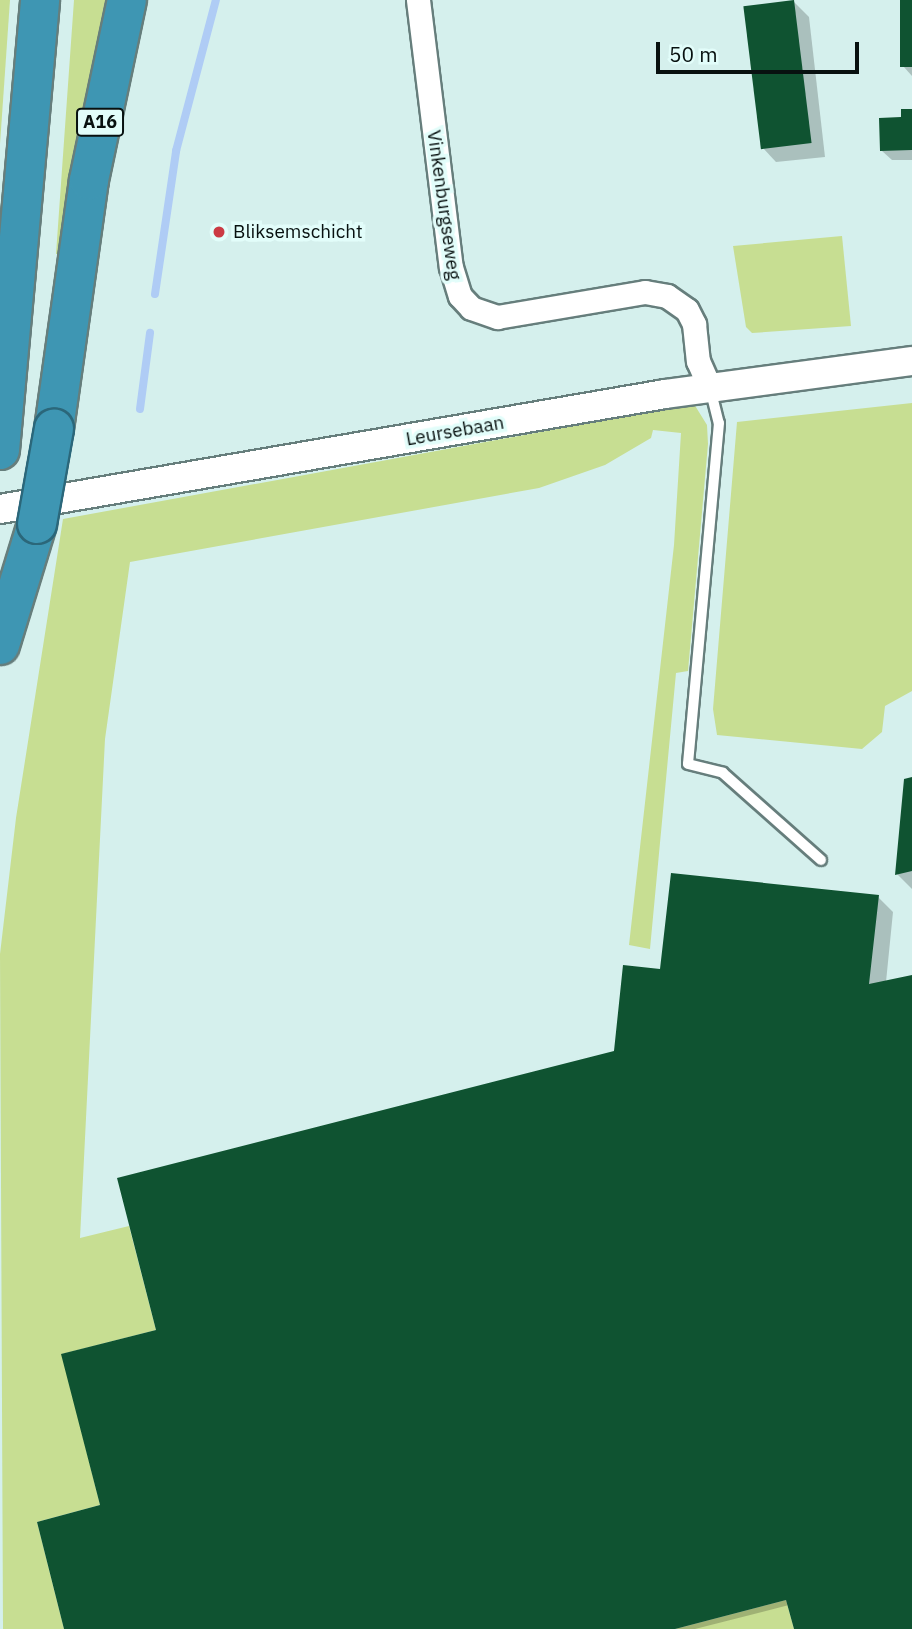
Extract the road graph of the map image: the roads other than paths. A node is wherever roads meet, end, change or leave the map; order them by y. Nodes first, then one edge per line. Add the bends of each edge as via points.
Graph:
1 (40, 0) edge
2 (127, 0) edge
3 (418, 0) edge
4 (912, 361) edge
5 (710, 388) junction
6 (1, 441) edge
7 (0, 450) edge
8 (0, 509) edge
9 (0, 645) edge
10 (821, 860) dead end

1 - 6 highway
2 - 9 highway, A16, bridge via 89,180 37,524
3 - 5 street, Vinkenburgseweg via 451,267 460,296 471,308 496,317 645,292 667,296 687,310 694,324 698,361
4 - 5 street, Leursebaan
5 - 8 street, Leursebaan
5 - 10 lane via 719,423 688,764 723,773
6 - 7 highway

